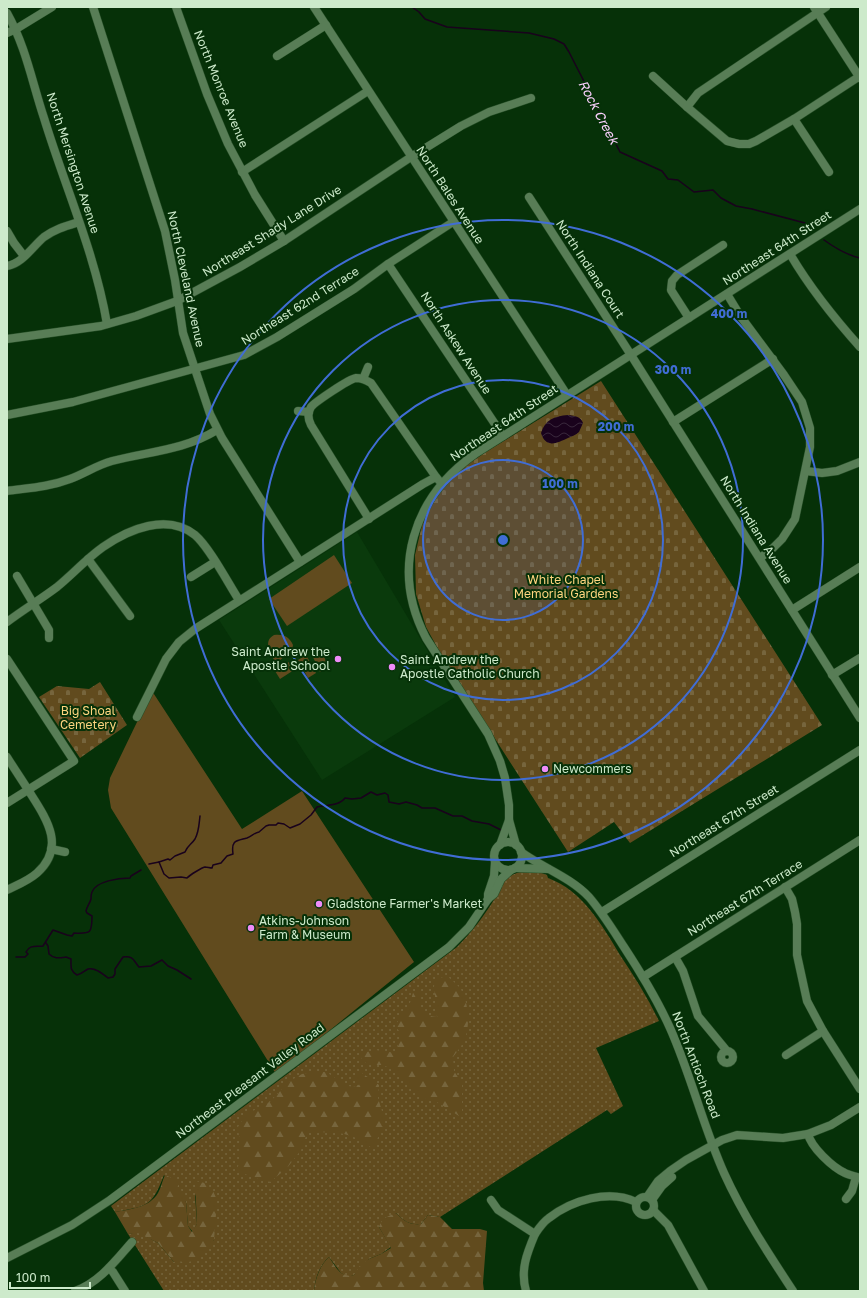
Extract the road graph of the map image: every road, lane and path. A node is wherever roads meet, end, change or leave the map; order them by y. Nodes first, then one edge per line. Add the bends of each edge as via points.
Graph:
1 (52, 7) edge
2 (93, 7) edge
3 (314, 7) edge
4 (826, 7) edge
5 (180, 8) edge
6 (816, 10) edge
7 (7, 13) edge
8 (326, 26) junction
9 (16, 29) junction
10 (7, 33) edge
11 (277, 56) dead end
12 (653, 76) dead end
13 (860, 77) edge
14 (368, 91) junction
15 (531, 98) dead end
16 (687, 107) junction
17 (794, 119) junction
18 (411, 157) junction
19 (242, 172) junction
20 (829, 172) dead end
21 (529, 197) dead end
22 (860, 209) edge
23 (79, 222) junction
24 (453, 222) junction
25 (7, 231) edge
26 (284, 241) junction
27 (723, 245) dead end
28 (790, 254) junction
29 (24, 256) junction
30 (388, 264) junction
31 (7, 266) edge
32 (727, 294) junction
33 (178, 301) junction
34 (689, 318) junction
35 (107, 324) junction
36 (7, 339) edge
37 (860, 347) edge
38 (631, 355) junction
39 (773, 359) junction
40 (368, 366) dead end
41 (194, 370) junction
42 (363, 379) junction
43 (567, 395) junction
44 (298, 411) dead end
45 (309, 412) junction
46 (7, 415) edge
47 (673, 422) junction
48 (217, 430) junction
49 (503, 436) junction
50 (860, 462) edge
51 (806, 472) junction
52 (436, 477) junction
53 (442, 484) junction
54 (7, 491) edge
55 (369, 519) junction
56 (760, 558) junction
57 (88, 559) junction
58 (215, 562) junction
59 (300, 562) junction
60 (860, 567) edge
61 (17, 576) dead end
62 (191, 577) dead end
63 (240, 600) junction
64 (33, 603) junction
65 (792, 610) junction
66 (130, 616) dead end
67 (7, 622) edge
68 (49, 638) dead end
69 (860, 658) edge
70 (7, 659) edge
71 (832, 675) junction
72 (137, 716) dead end
73 (860, 718) edge
74 (860, 750) edge
75 (7, 757) edge
76 (28, 790) junction
77 (7, 803) edge
78 (508, 820) junction
79 (860, 840) edge
80 (500, 845) junction
81 (519, 848) junction
82 (51, 849) junction
83 (65, 852) dead end
84 (495, 862) junction
85 (513, 869) junction
86 (548, 869) junction
87 (785, 888) junction
88 (7, 890) edge
89 (488, 899) junction
90 (602, 912) junction
91 (675, 957) junction
92 (643, 976) junction
93 (823, 1031) junction
94 (727, 1051) dead end
95 (786, 1055) dead end
96 (860, 1089) edge
97 (860, 1107) edge
98 (808, 1134) junction
99 (713, 1144) junction
100 (858, 1177) edge
101 (650, 1198) junction
102 (846, 1199) dead end
103 (491, 1200) dead end
104 (636, 1202) junction
105 (653, 1210) junction
106 (535, 1234) junction
107 (132, 1242) dead end
108 (7, 1258) edge
109 (109, 1268) junction
110 (75, 1291) edge
111 (125, 1291) edge
112 (526, 1291) edge
113 (704, 1291) edge
114 (792, 1291) edge

1 - 9 street
2 - 33 street, North Cleveland Avenue via 165,231
3 - 8 street, North Bales Avenue
4 - 6 street
5 - 19 street, North Monroe Avenue via 215,114
6 - 13 street
6 - 16 street via 698,93
7 - 9 street, North Mersington Avenue
8 - 11 street
8 - 14 street, North Bales Avenue
9 - 10 street
9 - 23 street, North Mersington Avenue
12 - 16 street
13 - 17 street
14 - 18 street, North Bales Avenue
14 - 19 street
15 - 18 street, Northeast Shady Lane Drive via 473,120
16 - 17 street via 727,141 738,144 753,143
17 - 20 street
18 - 24 street, North Bales Avenue
18 - 26 street, Northeast Shady Lane Drive
19 - 26 street, North Monroe Avenue
21 - 38 street, North Indiana Court
22 - 28 street, Northeast 64th Street
23 - 29 street via 61,227 44,237
23 - 35 street, North Mersington Avenue via 101,291
24 - 30 street, Northeast 62nd Terrace
24 - 43 street, North Bales Avenue
25 - 29 street
26 - 33 street, Northeast Shady Lane Drive
27 - 34 street via 677,275 672,281 671,290
28 - 32 street, Northeast 64th Street
28 - 37 street via 827,310
29 - 31 street via 11,266
30 - 41 street, Northeast 62nd Terrace via 354,289 277,337 236,358
30 - 49 street, North Askew Avenue
32 - 34 street, Northeast 64th Street
32 - 39 street
33 - 35 street, Northeast Shady Lane Drive
33 - 41 street, North Cleveland Avenue via 183,333
34 - 38 street, Northeast 64th Street
35 - 36 street, Northeast Shady Lane Drive
38 - 43 street, Northeast 64th Street
38 - 47 street, North Indiana Avenue
39 - 47 street
39 - 51 street via 802,402 807,414 810,447
40 - 42 street
41 - 46 street, Northeast 62nd Terrace via 73,402
41 - 48 street, North Cleveland Avenue
42 - 45 street via 349,381 315,403
42 - 52 street via 371,383
43 - 49 street, Northeast 64th Street
44 - 45 street
45 - 55 street via 311,425
47 - 56 street, North Indiana Avenue
48 - 54 street via 182,446 112,461 56,484
48 - 59 street, North Cleveland Avenue
49 - 53 street, Northeast 64th Street via 465,461
50 - 51 street via 837,471
51 - 56 street via 795,519 782,539
52 - 53 street
52 - 55 street
53 - 78 street via 424,510 410,549 413,601 426,638 482,724 496,751 507,788
55 - 59 street
56 - 65 street, North Indiana Avenue
57 - 58 street via 102,547 123,536 138,529 162,524 183,528 196,536
57 - 64 street via 57,587
57 - 66 street
58 - 62 street
58 - 63 street
59 - 63 street
60 - 65 street
61 - 64 street
63 - 72 street via 178,642 166,659
64 - 67 street
64 - 68 street via 48,630
65 - 71 street, North Indiana Avenue
69 - 71 street
70 - 76 street via 74,761
71 - 73 street, North Indiana Avenue
74 - 90 street, Northeast 67th Street
75 - 76 street
76 - 77 street
76 - 82 street via 49,824
78 - 80 street
78 - 81 street
79 - 87 street, Northeast 67th Terrace
80 - 81 street via 508,842
80 - 84 street via 495,852
81 - 85 street via 521,860
81 - 86 street, North Antioch Road via 531,860
82 - 83 street
82 - 88 street via 38,872
84 - 85 street via 502,868
84 - 89 street, Northeast Pleasant Valley Road
85 - 86 street, North Antioch Road
85 - 89 street, Northeast Pleasant Valley Road via 501,879 494,894
86 - 90 street, North Antioch Road via 576,886
87 - 91 street, Northeast 67th Terrace
87 - 93 street via 792,899 795,912 797,955 804,992
89 - 108 street, Northeast Pleasant Valley Road via 457,941 407,979 99,1208 72,1225
90 - 92 street, North Antioch Road
91 - 92 street, Northeast 67th Terrace
91 - 94 street via 683,971 698,1016
92 - 99 street, North Antioch Road via 670,1029
93 - 95 street
93 - 96 street
97 - 98 street via 831,1125
98 - 99 street via 783,1138 737,1135
98 - 100 street via 816,1149 838,1170
99 - 101 street via 658,1181
99 - 114 street, North Antioch Road via 742,1210
100 - 102 street
101 - 104 street via 641,1198
101 - 105 street via 654,1205
103 - 106 street via 498,1210
104 - 105 street via 637,1210 642,1214 648,1214
104 - 106 street via 621,1197 588,1200 562,1209 548,1218
105 - 113 street via 668,1225
106 - 112 street via 524,1264
107 - 109 street
109 - 110 street via 85,1288
109 - 111 street

